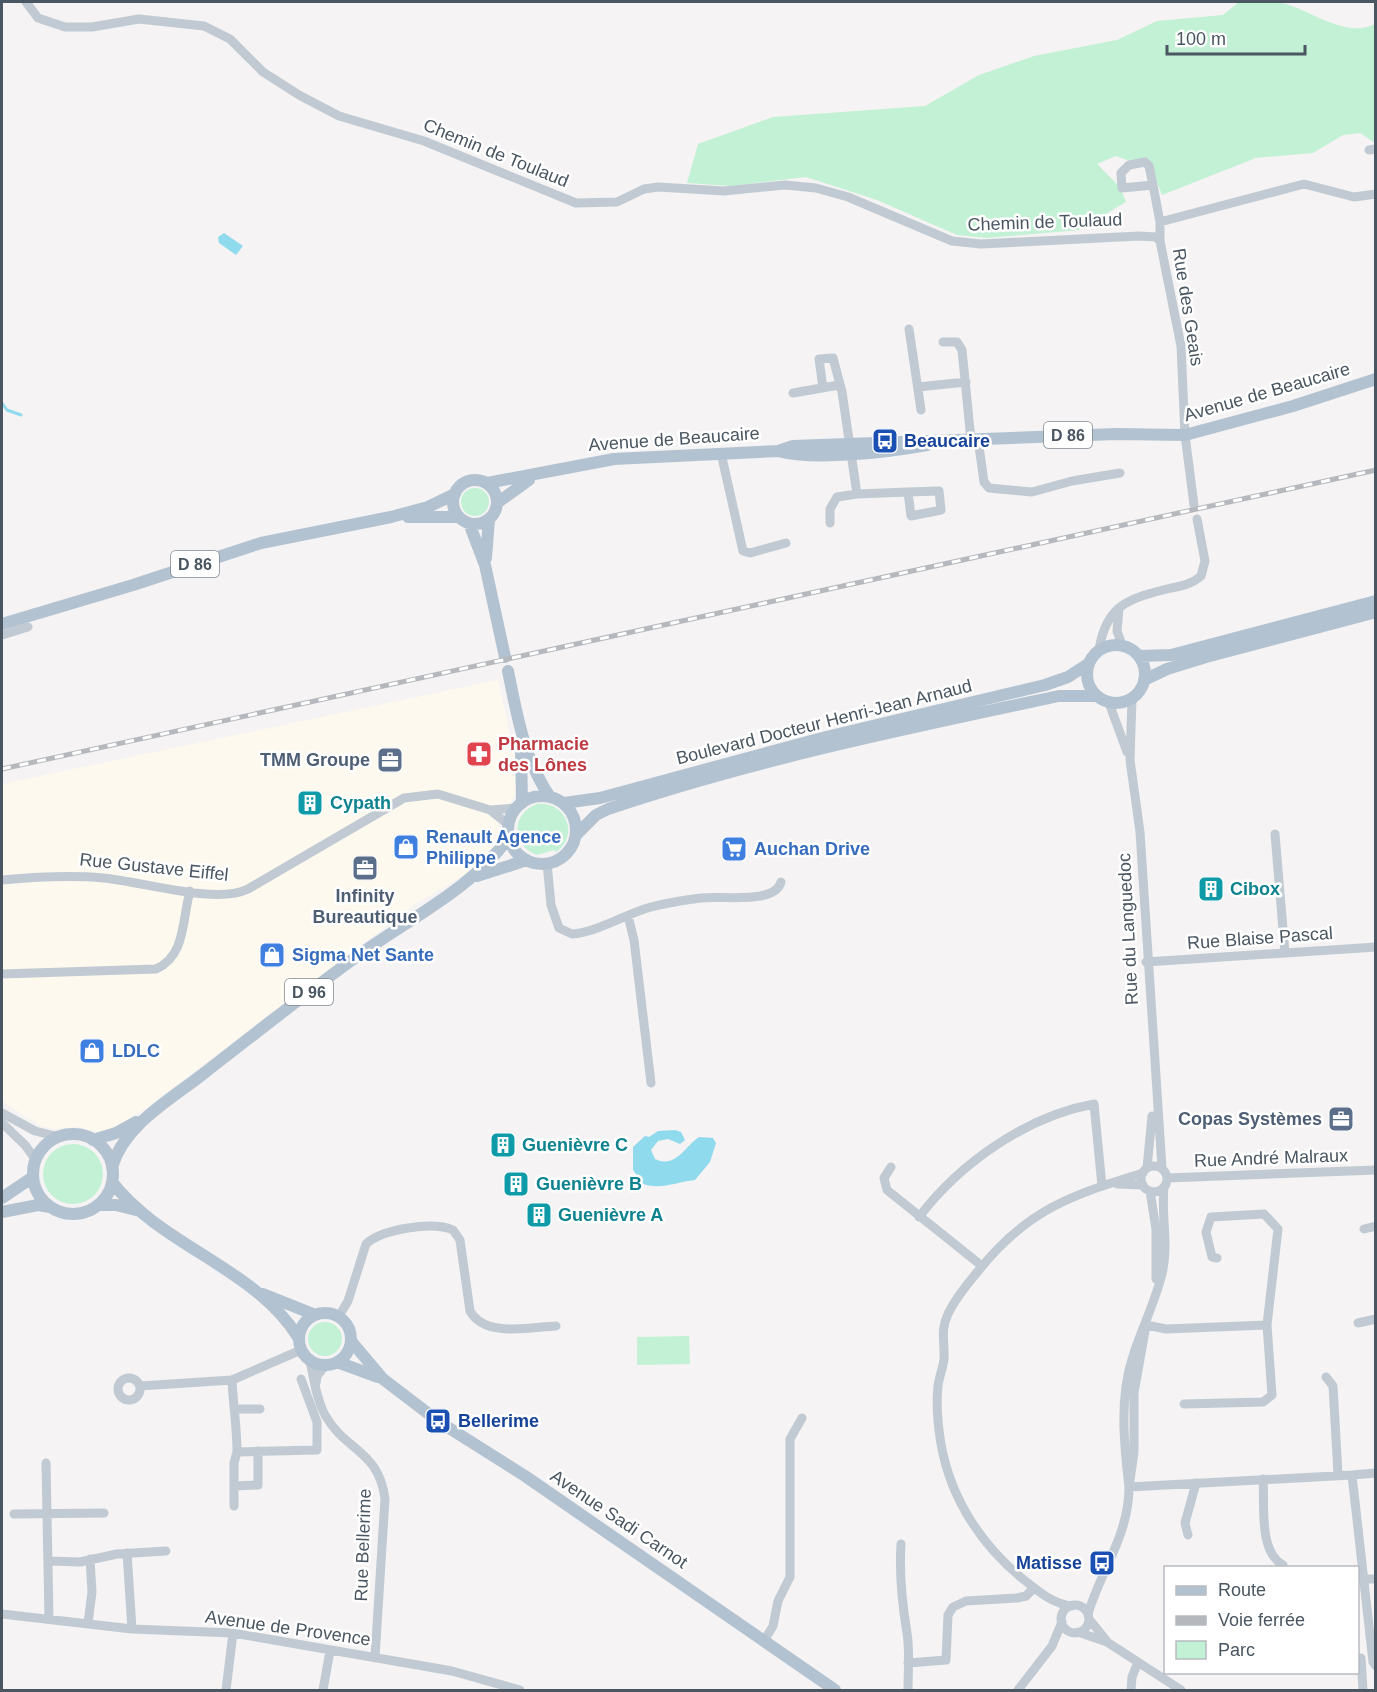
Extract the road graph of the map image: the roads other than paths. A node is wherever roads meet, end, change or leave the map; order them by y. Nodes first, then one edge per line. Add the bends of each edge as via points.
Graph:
1 (26, 2) edge
2 (1153, 185) dead end
3 (1376, 194) edge
4 (1160, 222) junction
5 (1160, 241) junction
6 (909, 329) dead end
7 (943, 342) dead end
8 (1376, 379) edge
9 (966, 382) junction
10 (838, 385) junction
11 (918, 387) junction
12 (824, 388) junction
13 (793, 393) dead end
14 (921, 410) dead end
15 (1185, 435) junction
16 (975, 440) junction
17 (850, 448) junction
18 (722, 453) junction
19 (1120, 473) dead end
20 (537, 475) junction
21 (487, 483) junction
22 (908, 492) dead end
23 (455, 494) junction
24 (857, 494) junction
25 (497, 503) junction
26 (1194, 505) dead end
27 (391, 517) junction
28 (489, 519) junction
29 (1197, 519) dead end
30 (464, 520) junction
31 (830, 523) dead end
32 (786, 543) dead end
33 (485, 565) junction
34 (1376, 601) edge
35 (1119, 608) junction
36 (1376, 612) edge
37 (2, 624) edge
38 (28, 627) dead end
39 (2, 635) edge
40 (1122, 645) junction
41 (1099, 650) junction
42 (1139, 656) junction
43 (505, 657) dead end
44 (1088, 664) junction
45 (508, 671) dead end
46 (1144, 680) junction
47 (1096, 696) junction
48 (1132, 699) junction
49 (1109, 703) junction
50 (520, 731) junction
51 (1130, 760) junction
52 (550, 797) junction
53 (564, 803) junction
54 (519, 806) junction
55 (490, 810) junction
56 (509, 831) junction
57 (1275, 834) dead end
58 (576, 835) junction
59 (527, 860) junction
60 (547, 863) junction
61 (470, 878) junction
62 (2, 880) edge
63 (782, 882) dead end
64 (189, 891) junction
65 (627, 916) junction
66 (1376, 947) edge
67 (1285, 953) junction
68 (1146, 962) junction
69 (2, 974) edge
70 (651, 1083) dead end
71 (1155, 1096) junction
72 (2, 1113) edge
73 (153, 1113) junction
74 (2, 1123) edge
75 (58, 1137) junction
76 (93, 1140) junction
77 (36, 1160) junction
78 (112, 1167) junction
79 (891, 1167) dead end
80 (1161, 1168) junction
81 (1145, 1170) junction
82 (1376, 1170) edge
83 (33, 1177) junction
84 (112, 1182) junction
85 (1166, 1183) junction
86 (1107, 1185) junction
87 (1147, 1188) junction
88 (2, 1198) edge
89 (99, 1205) junction
90 (50, 1207) junction
91 (137, 1210) junction
92 (2, 1212) edge
93 (919, 1217) junction
94 (1376, 1226) edge
95 (1364, 1229) dead end
96 (1217, 1258) dead end
97 (982, 1266) junction
98 (254, 1290) junction
99 (1155, 1293) junction
100 (313, 1314) junction
101 (339, 1316) junction
102 (1376, 1319) edge
103 (1358, 1323) dead end
104 (1146, 1325) junction
105 (1267, 1325) junction
106 (556, 1326) dead end
107 (298, 1337) junction
108 (351, 1341) junction
109 (301, 1350) junction
110 (310, 1361) junction
111 (332, 1364) junction
112 (1326, 1377) dead end
113 (301, 1379) dead end
114 (382, 1379) junction
115 (232, 1380) junction
116 (315, 1385) junction
117 (140, 1386) dead end
118 (1184, 1404) dead end
119 (260, 1409) dead end
120 (235, 1410) junction
121 (802, 1418) dead end
122 (258, 1451) junction
123 (237, 1452) junction
124 (46, 1463) dead end
125 (1376, 1473) edge
126 (1338, 1474) junction
127 (1352, 1475) junction
128 (1263, 1479) junction
129 (1196, 1483) junction
130 (234, 1486) junction
131 (1129, 1487) junction
132 (234, 1506) dead end
133 (105, 1513) dead end
134 (14, 1514) dead end
135 (48, 1514) junction
136 (1188, 1535) dead end
137 (901, 1544) dead end
138 (166, 1551) dead end
139 (127, 1553) junction
140 (90, 1559) junction
141 (49, 1561) junction
142 (1283, 1564) dead end
143 (1363, 1579) junction
144 (1376, 1579) edge
145 (1098, 1583) junction
146 (1034, 1588) junction
147 (1055, 1603) junction
148 (1074, 1605) junction
149 (6, 1613) edge
150 (1088, 1616) junction
151 (49, 1619) junction
152 (1062, 1620) junction
153 (88, 1623) junction
154 (132, 1629) junction
155 (1075, 1632) junction
156 (233, 1633) junction
157 (764, 1641) junction
158 (1107, 1642) junction
159 (1052, 1646) junction
160 (330, 1651) junction
161 (375, 1657) junction
162 (1361, 1658) dead end
163 (1138, 1662) junction
164 (908, 1663) junction
165 (1376, 1666) edge
166 (226, 1690) edge
167 (323, 1690) edge
168 (520, 1690) edge
169 (835, 1690) edge
170 (908, 1690) edge
171 (1018, 1690) edge
172 (1131, 1690) edge
173 (1181, 1690) edge
174 (1364, 1690) edge

1 - 5 street, Chemin de Toulaud via 39,18 65,27 139,19 204,26 230,39 263,72 339,116 434,144 576,203 617,201 658,187 724,191 784,185 848,197 952,241 981,244 1139,236
2 - 4 street, Rue des Geais
3 - 4 street via 1354,197 1304,184
4 - 5 street, Rue des Geais
5 - 15 street, Rue des Geais via 1181,346
6 - 11 street
7 - 9 street via 957,342 962,350
8 - 15 main road, Avenue de Beaucaire / D 86
9 - 11 street
9 - 16 street
10 - 12 street
10 - 12 street via 833,358 819,359
10 - 17 street
11 - 14 street
12 - 13 street
15 - 16 main road, Avenue de Beaucaire / D 86
15 - 26 street, Rue des Geais
16 - 17 main road, Avenue de Beaucaire / D 86 via 910,448
16 - 19 street via 984,482 989,488 1032,492
17 - 18 main road, Avenue de Beaucaire / D 86 via 794,455 778,451
17 - 24 street
18 - 20 main road, Avenue de Beaucaire / D 86 via 614,459
18 - 32 street via 741,548 750,553
20 - 21 main road, Avenue de Beaucaire / D 86
20 - 25 main road, Avenue de Beaucaire / D 86
21 - 23 main road via 471,480
21 - 25 main road
22 - 24 street
23 - 27 main road, D 86 via 428,507
23 - 30 main road via 454,506
24 - 31 street via 837,497 830,509
25 - 28 main road
27 - 30 main road, D 86
27 - 37 main road, D 86 via 261,543
28 - 30 main road via 480,524
28 - 33 main road
29 - 35 street via 1205,561 1201,576 1188,584 1136,596
30 - 33 main road
33 - 43 main road
34 - 42 main road via 1171,655
35 - 40 street via 1117,631
35 - 41 street via 1106,621
36 - 46 main road via 1206,657
38 - 39 street
40 - 41 main road
40 - 42 main road
41 - 44 main road
42 - 46 main road
44 - 47 main road via 1087,681
44 - 53 main road, Boulevard Docteur Henri-Jean Arnaud via 1045,685 822,738 610,796
45 - 50 main road
46 - 48 main road
47 - 49 main road
47 - 58 main road, Boulevard Docteur Henri-Jean Arnaud via 1059,696 793,757 608,809
48 - 49 main road
48 - 51 street, Rue du Languedoc
49 - 51 street, Rue du Languedoc
50 - 52 main road via 534,771
50 - 54 main road
51 - 68 street, Rue du Languedoc via 1140,832
52 - 53 main road
52 - 54 main road via 535,797
53 - 58 main road via 572,814
54 - 55 street, Rue Gustave Eiffel
54 - 56 main road
55 - 56 street, Rue Gustave Eiffel
55 - 64 street, Rue Gustave Eiffel via 438,794 414,795 388,806 240,893 222,896
56 - 59 main road via 516,850
56 - 61 main road, D 96 via 494,857
57 - 67 street
58 - 60 main road via 569,851
59 - 60 main road
59 - 61 main road, D 96
60 - 65 street via 555,919 565,932 577,933
61 - 73 main road, D 96 via 352,959
62 - 64 street, Rue Gustave Eiffel via 94,877
63 - 65 street via 778,891 768,896 700,898
64 - 69 street via 177,952 156,969
65 - 70 street via 634,940
66 - 67 street, Rue Blaise Pascal
67 - 68 street, Rue Blaise Pascal
68 - 71 street, Rue du Languedoc
71 - 80 street, Rue du Languedoc
71 - 81 street, Rue du Languedoc
72 - 75 street via 36,1131
73 - 76 main road, D 96
73 - 78 main road, D 96 via 117,1150
74 - 77 street
75 - 76 main road via 76,1134
75 - 77 main road via 41,1150
76 - 78 main road via 105,1151
77 - 83 main road
78 - 84 main road
79 - 93 street via 884,1178 887,1190
80 - 81 street
80 - 85 street
81 - 86 street
81 - 87 street
82 - 85 street, Rue André Malraux
83 - 88 main road
83 - 90 main road via 41,1199
84 - 89 main road
84 - 91 main road
85 - 87 street via 1158,1191
85 - 99 street via 1165,1257
86 - 87 street
86 - 93 street via 1094,1104 1036,1122 996,1147 958,1174
86 - 97 street via 1045,1209 998,1246
87 - 99 street via 1157,1246
89 - 90 main road via 90,1211 69,1214
89 - 91 main road
90 - 92 main road via 38,1205
91 - 98 main road
93 - 97 street
94 - 95 street
96 - 105 street via 1212,1257 1206,1232 1211,1217 1264,1214 1278,1229
97 - 146 street via 947,1315 942,1336 944,1359 938,1386 941,1445 960,1503 975,1528 993,1552
98 - 100 main road
98 - 107 main road
99 - 104 street
100 - 101 main road via 327,1312
100 - 107 main road via 303,1323
101 - 106 street via 348,1301 366,1244 393,1231 437,1226 453,1230 460,1240 474,1319 488,1327
101 - 108 main road via 348,1327
102 - 103 street
104 - 105 street via 1166,1329
104 - 131 street via 1132,1356 1125,1391
105 - 118 street via 1272,1395 1263,1402
107 - 109 main road
108 - 111 main road via 347,1353
108 - 114 main road, Avenue Sadi Carnot
109 - 110 main road
109 - 115 street
110 - 111 main road
110 - 116 street, Rue Bellerime
111 - 114 main road, Avenue Sadi Carnot
111 - 116 street via 317,1376
112 - 126 street via 1333,1386
113 - 122 street via 317,1422 317,1450
114 - 157 main road, Avenue Sadi Carnot
115 - 117 street
115 - 120 street
116 - 161 street, Rue Bellerime via 325,1415 364,1454 383,1482
119 - 120 street
120 - 123 street
121 - 157 street via 790,1439 789,1584 778,1601 773,1626
122 - 123 street
122 - 130 street via 258,1485
123 - 130 street
124 - 135 street
125 - 127 street
126 - 127 street
126 - 128 street
127 - 143 street
128 - 129 street
128 - 142 street via 1268,1547 1273,1559
129 - 131 street
129 - 136 street via 1185,1523
130 - 132 street
131 - 145 street via 1121,1538
133 - 135 street
134 - 135 street
135 - 141 street
137 - 164 street via 898,1580 904,1596
138 - 139 street
139 - 140 street
139 - 154 street
140 - 141 street via 73,1563
140 - 153 street via 92,1592
141 - 151 street
143 - 144 street
143 - 165 street
145 - 148 street
145 - 150 street
146 - 147 street
146 - 164 street via 1017,1598 960,1603 948,1615 946,1660
147 - 148 street
147 - 152 street
148 - 150 street
148 - 152 street via 1065,1610
149 - 151 street, Avenue de Provence
150 - 155 street via 1084,1629
150 - 158 street
151 - 153 street, Avenue de Provence
152 - 155 street via 1066,1629
152 - 159 street
153 - 154 street, Avenue de Provence
154 - 156 street, Avenue de Provence
155 - 158 street
155 - 159 street
156 - 160 street, Avenue de Provence
156 - 166 street
157 - 169 main road, Avenue Sadi Carnot
158 - 163 street
159 - 171 street
160 - 161 street, Avenue de Provence
160 - 167 street
161 - 168 street, Avenue de Provence via 452,1671
162 - 174 street
163 - 172 street
163 - 173 street
164 - 170 street

